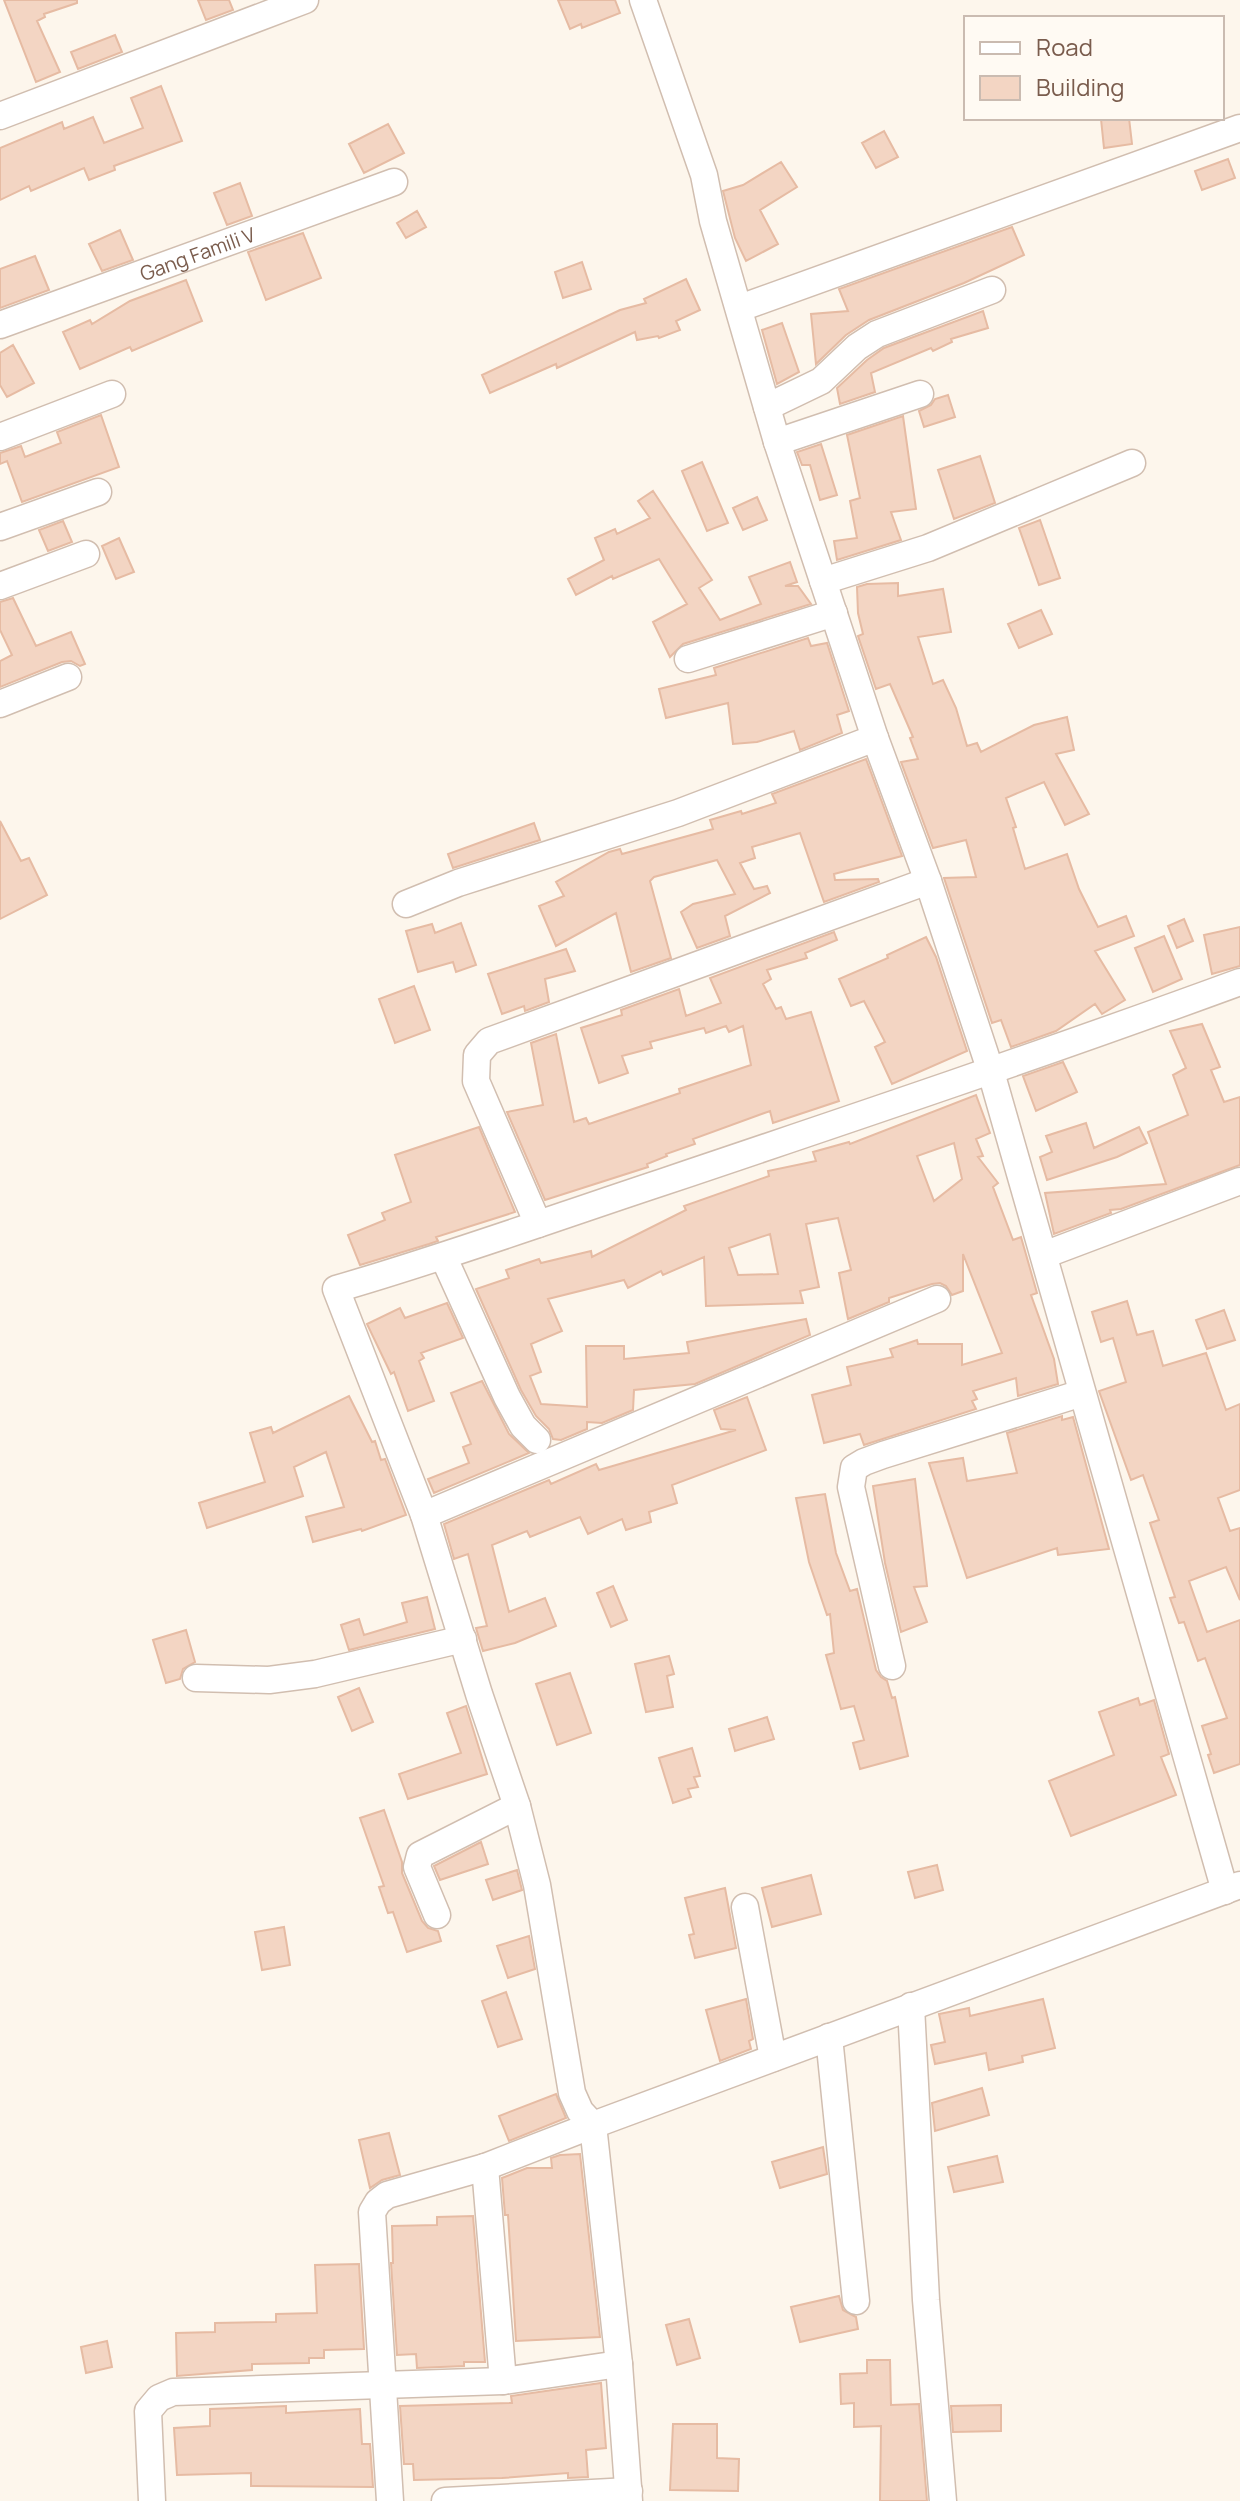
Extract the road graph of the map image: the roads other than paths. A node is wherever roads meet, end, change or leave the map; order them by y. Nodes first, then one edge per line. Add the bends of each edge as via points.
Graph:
1 (305, 0) edge
2 (643, 0) edge
3 (0, 116) edge
4 (1240, 128) edge
5 (394, 182) dead end
6 (992, 290) dead end
7 (740, 308) junction
8 (0, 325) edge
9 (112, 394) dead end
10 (920, 394) dead end
11 (767, 407) junction
12 (0, 437) edge
13 (777, 442) junction
14 (1132, 463) dead end
15 (98, 492) dead end
16 (0, 527) edge
17 (86, 554) dead end
18 (823, 581) junction
19 (0, 586) edge
20 (834, 613) junction
21 (688, 659) dead end
22 (68, 677) dead end
23 (0, 704) edge
24 (875, 738) junction
25 (928, 881) junction
26 (406, 904) dead end
27 (1240, 982) edge
28 (991, 1072) junction
29 (1240, 1181) edge
30 (538, 1224) junction
31 (1044, 1255) junction
32 (444, 1258) junction
33 (937, 1299) dead end
34 (1082, 1393) junction
35 (537, 1440) dead end
36 (424, 1515) junction
37 (463, 1639) junction
38 (892, 1666) dead end
39 (196, 1678) dead end
40 (517, 1806) junction
41 (1233, 1888) edge
42 (745, 1907) dead end
43 (437, 1915) dead end
44 (911, 2006) junction
45 (829, 2037) junction
46 (773, 2058) junction
47 (593, 2125) junction
48 (485, 2167) junction
49 (856, 2301) dead end
50 (619, 2364) junction
51 (503, 2381) junction
52 (383, 2383) junction
53 (629, 2496) edge
54 (152, 2501) edge
55 (390, 2501) edge
56 (445, 2501) edge
57 (943, 2501) edge

1 - 3 street
2 - 7 street via 704,175
4 - 7 street
5 - 8 street, Gang Famili V
6 - 11 street via 877,334 821,381
7 - 11 street
9 - 12 street
10 - 13 street
11 - 13 street
13 - 18 street
14 - 18 street via 928,548
15 - 16 street
17 - 19 street
18 - 20 street
20 - 21 street
20 - 24 street
22 - 23 street
24 - 25 street
24 - 26 street via 678,813
25 - 28 street
25 - 30 street via 489,1041 477,1055 476,1081
27 - 28 street
28 - 30 street
28 - 31 street
29 - 31 street
30 - 32 street
31 - 34 street
32 - 35 street via 507,1397
32 - 36 street via 336,1289
33 - 36 street
34 - 38 street via 854,1468 851,1487
34 - 41 street
36 - 37 street
37 - 39 street via 315,1674 269,1680
37 - 40 street
40 - 43 street via 420,1855 417,1867
40 - 47 street via 537,1885 572,2093
41 - 44 street
42 - 46 street
44 - 45 street
44 - 57 street
45 - 46 street
45 - 49 street
46 - 47 street
47 - 48 street
47 - 50 street
48 - 51 street
48 - 52 street via 387,2195 372,2212
50 - 51 street
50 - 53 street
51 - 52 street
52 - 54 street via 173,2392 159,2398 148,2411
52 - 55 street
53 - 56 street

